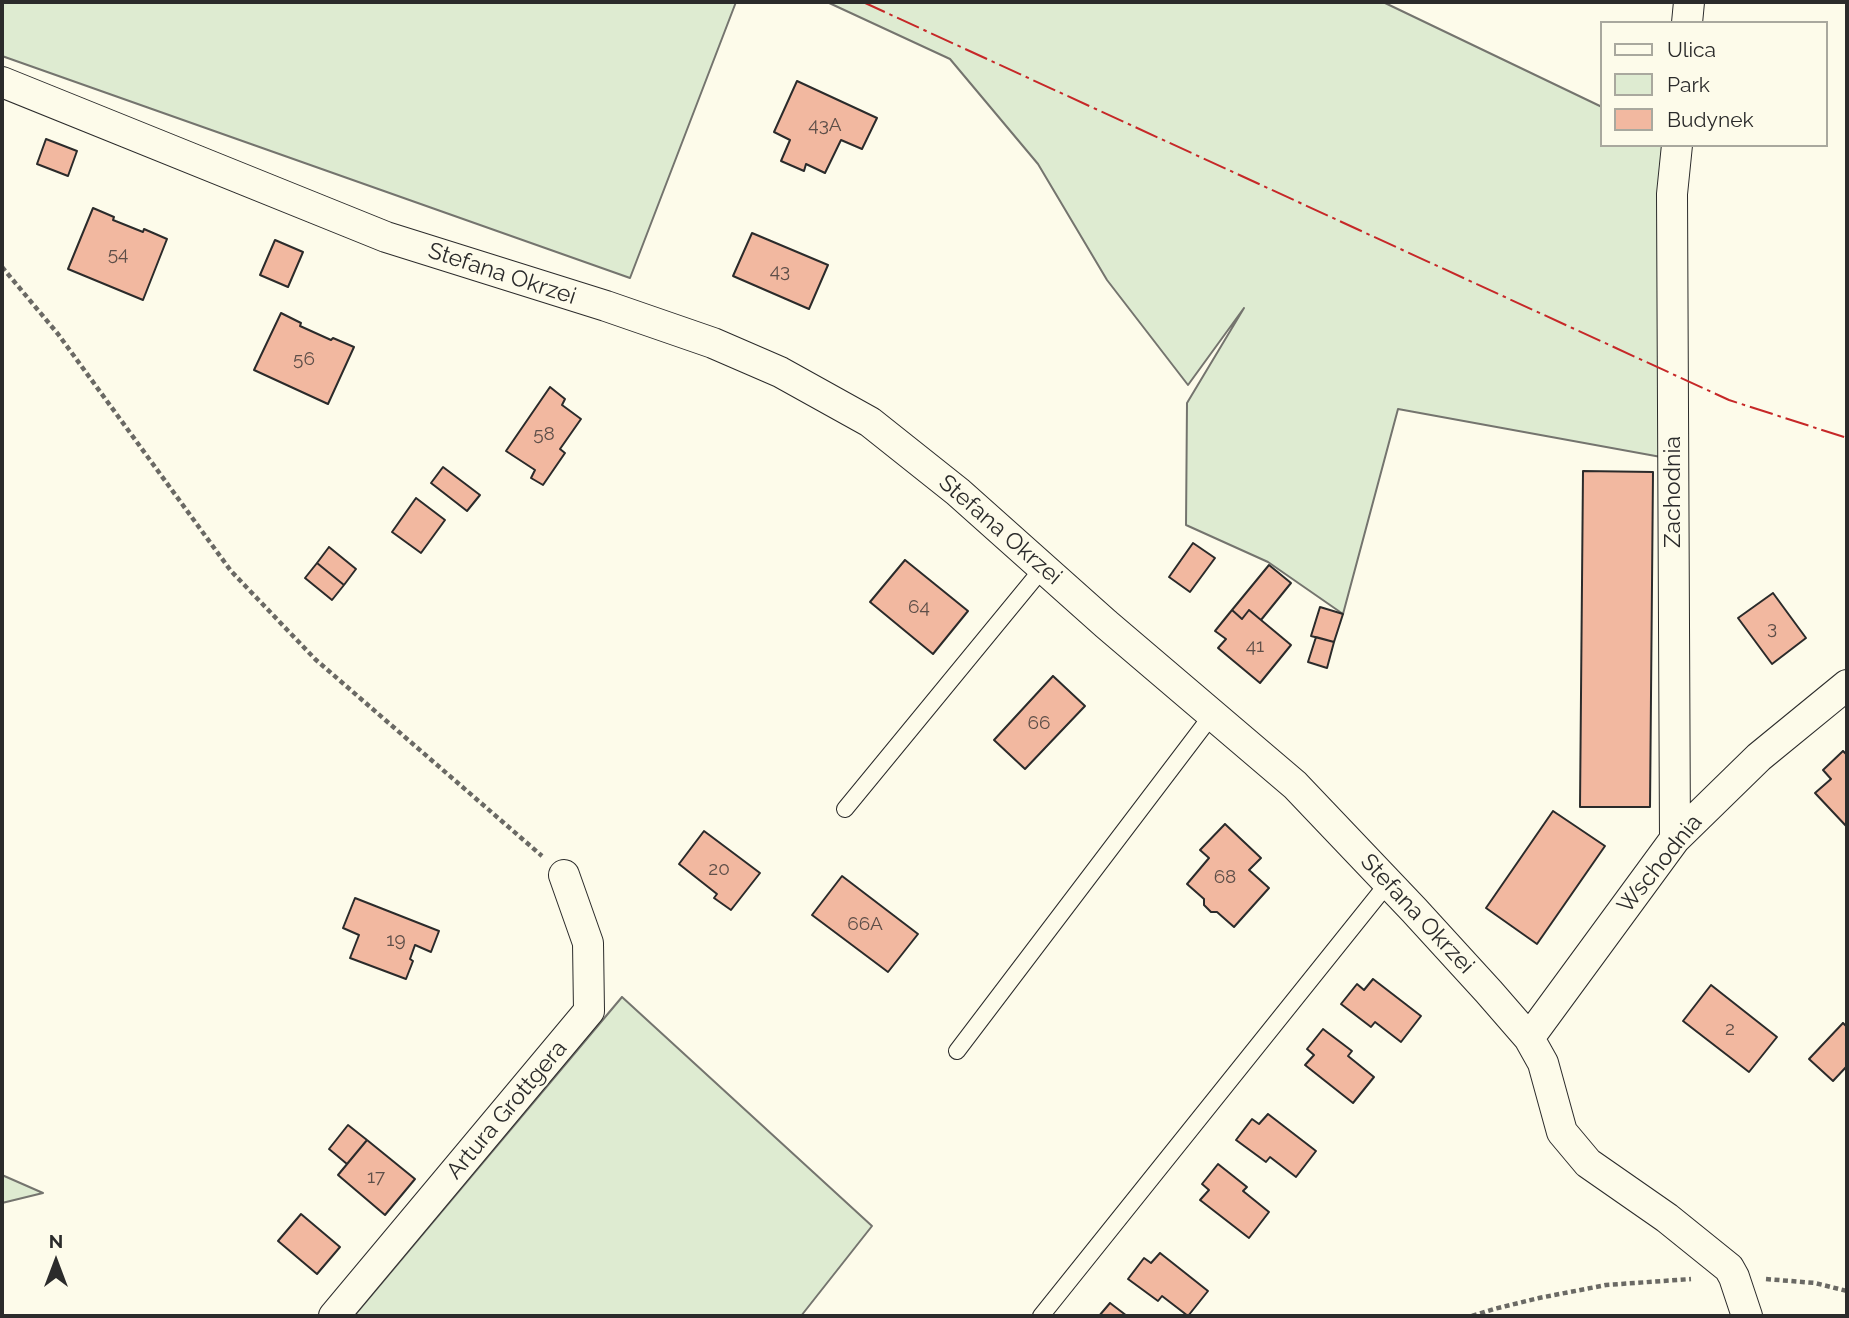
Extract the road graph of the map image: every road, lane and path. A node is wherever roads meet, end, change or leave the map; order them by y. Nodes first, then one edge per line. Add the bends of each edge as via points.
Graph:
1 (1689, 2) edge
2 (1687, 21) edge
3 (2, 82) edge
4 (1677, 147) edge
5 (2, 267) edge
6 (1043, 568) junction
7 (1847, 685) edge
8 (1212, 715) junction
9 (845, 809) dead end
10 (1675, 839) junction
11 (564, 875) joint
12 (1388, 883) junction
13 (1529, 1038) junction
14 (957, 1051) dead end
15 (1734, 1277) junction
16 (1847, 1291) edge
17 (334, 1316) edge
18 (1041, 1316) edge
19 (1472, 1316) edge
20 (1747, 1316) edge

1 - 2 street
3 - 6 street, Stefana Okrzei via 386,237 606,306 780,372 870,422
4 - 10 street, Zachodnia via 1672,194
5 - 11 path via 58,334 231,572 315,659
6 - 8 street, Stefana Okrzei
6 - 9 lane
7 - 10 street, Wschodnia via 1759,757
8 - 12 street, Stefana Okrzei via 1295,785
8 - 14 lane
10 - 13 street, Wschodnia
11 - 17 street, Artura Grottgera via 588,943 589,1011
12 - 13 street, Stefana Okrzei
12 - 18 lane
13 - 15 street, Stefana Okrzei via 1543,1063 1562,1132 1588,1163 1667,1218
15 - 16 path via 1815,1283
15 - 19 path via 1606,1285
15 - 20 street, Stefana Okrzei

